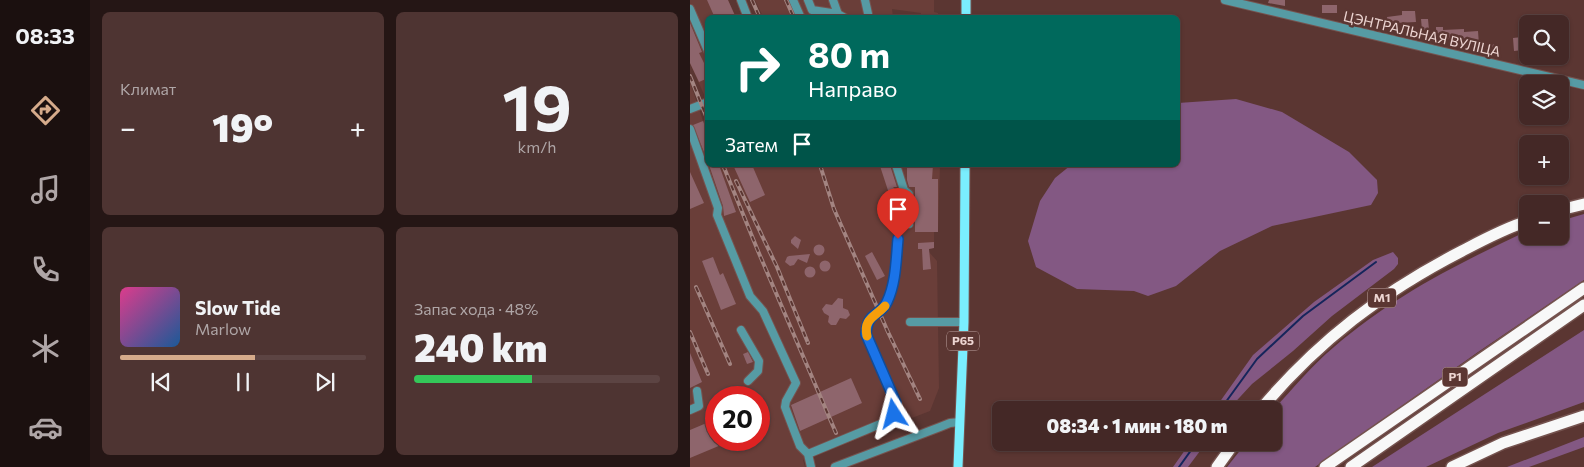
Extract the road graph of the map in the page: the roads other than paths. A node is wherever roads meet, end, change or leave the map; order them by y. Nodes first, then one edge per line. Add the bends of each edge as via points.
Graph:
1 (741, 0) edge
2 (793, 0) edge
3 (808, 0) edge
4 (833, 0) edge
5 (864, 0) edge
6 (966, 0) edge
7 (1225, 0) edge
8 (690, 9) edge
9 (747, 15) edge
10 (800, 15) edge
11 (837, 15) edge
12 (841, 15) edge
13 (868, 15) edge
14 (966, 15) edge
15 (705, 44) edge
16 (1584, 85) edge
17 (705, 103) edge
18 (690, 109) edge
19 (690, 129) edge
20 (897, 167) edge
21 (965, 167) edge
22 (1584, 204) edge
23 (1569, 208) edge
24 (909, 224) dead end
25 (1519, 225) edge
26 (898, 239) dead end
27 (1584, 288) edge
28 (1584, 305) edge
29 (910, 322) dead end
30 (964, 322) junction
31 (741, 330) dead end
32 (748, 381) dead end
33 (697, 391) dead end
34 (1268, 401) edge
35 (690, 410) edge
36 (1584, 416) edge
37 (960, 422) junction
38 (1229, 451) edge
39 (808, 454) junction
40 (811, 467) edge
41 (835, 467) edge
42 (958, 467) edge
43 (1217, 467) edge
44 (1326, 467) edge
45 (1351, 467) edge
46 (1452, 467) edge

1 - 9 street
2 - 10 street
3 - 11 street via 812,10
4 - 12 street
5 - 13 street
6 - 14 main road
7 - 16 street, ЦЭНТРАЛЬНАЯ ВУЛІЦА
8 - 15 street
17 - 18 street
19 - 39 street via 718,208 717,215 750,296 763,311 796,383 785,407 800,446
20 - 24 street via 904,190 909,194
21 - 30 main road, Р65
22 - 23 highway
25 - 34 highway, М1 via 1437,264 1358,314 1314,352
26 - 39 street via 895,274 888,300 866,325 866,334 896,403 894,414 890,420
27 - 44 highway, Р1
28 - 45 highway, Р1
29 - 30 street
30 - 37 main road, Р65
31 - 32 street via 759,361 758,371
33 - 35 street via 699,406
36 - 46 highway via 1503,444
37 - 41 street
37 - 42 main road, Р65
38 - 43 highway
39 - 40 street

